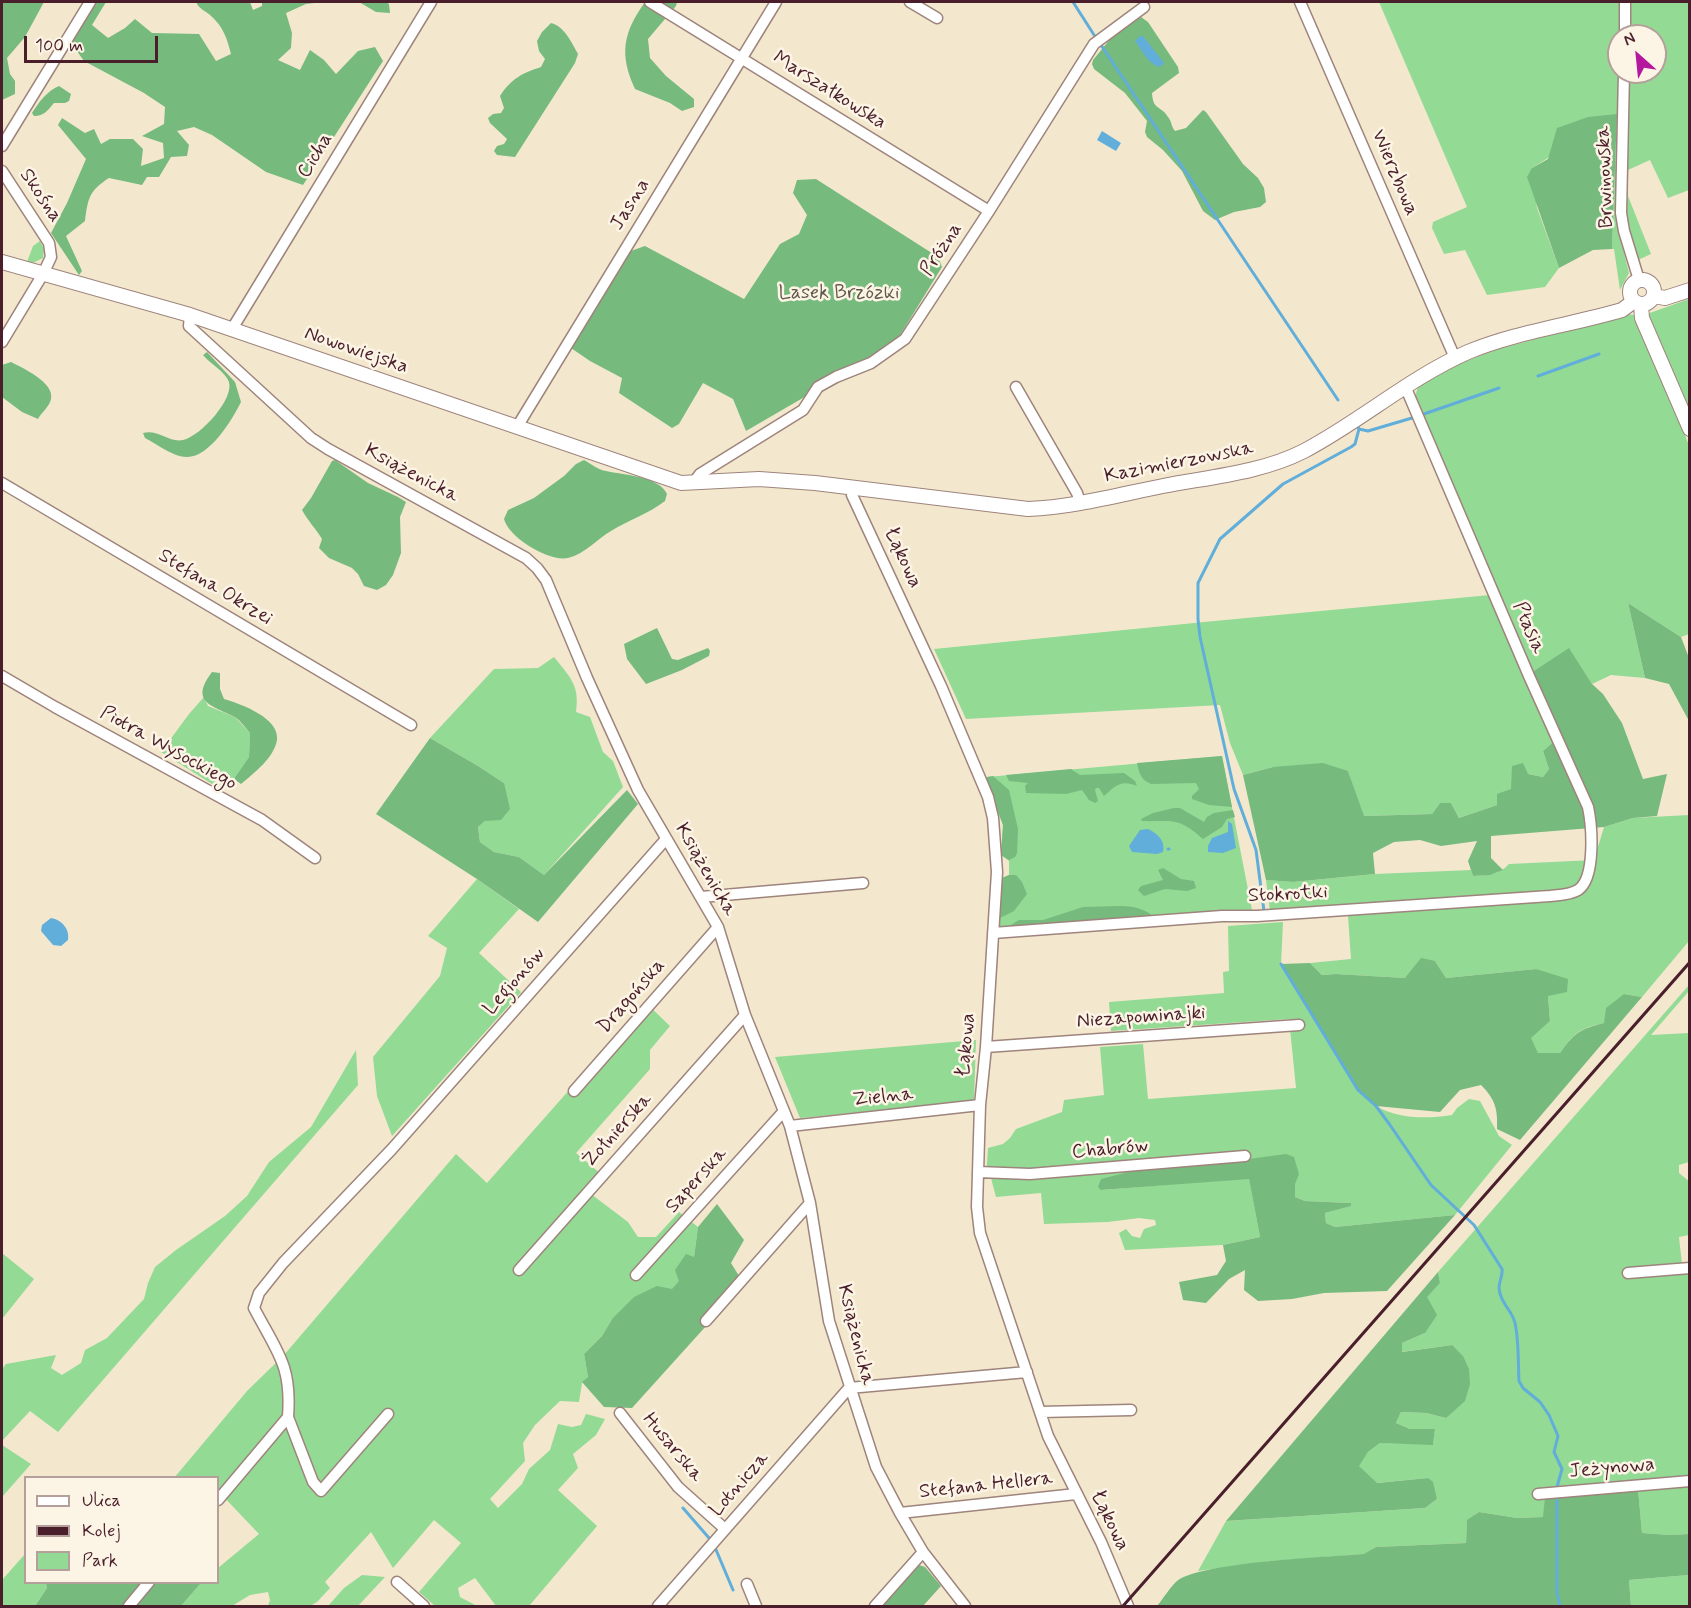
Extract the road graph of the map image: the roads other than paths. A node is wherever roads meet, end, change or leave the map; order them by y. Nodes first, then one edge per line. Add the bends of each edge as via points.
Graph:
1 (90, 2) edge
2 (431, 2) edge
3 (650, 2) edge
4 (776, 2) edge
5 (910, 2) edge
6 (1300, 2) edge
7 (1625, 2) edge
8 (1144, 7) dead end
9 (937, 18) dead end
10 (1624, 24) edge
11 (742, 58) junction
12 (1624, 84) edge
13 (2, 146) edge
14 (2, 171) edge
15 (989, 211) junction
16 (2, 262) edge
17 (44, 274) junction
18 (1639, 280) junction
19 (1689, 290) edge
20 (1654, 296) junction
21 (1637, 303) junction
22 (190, 315) junction
23 (232, 329) junction
24 (2, 342) edge
25 (1455, 358) junction
26 (1405, 386) junction
27 (1016, 387) dead end
28 (517, 427) junction
29 (1689, 429) edge
30 (2, 483) edge
31 (696, 483) junction
32 (853, 487) junction
33 (1080, 502) junction
34 (2, 676) edge
35 (411, 725) dead end
36 (666, 839) junction
37 (315, 858) dead end
38 (862, 883) dead end
39 (1582, 886) joint
40 (701, 897) junction
41 (718, 927) junction
42 (993, 933) junction
43 (745, 1016) junction
44 (1299, 1025) dead end
45 (986, 1047) junction
46 (574, 1091) dead end
47 (980, 1105) junction
48 (784, 1111) junction
49 (790, 1126) junction
50 (1245, 1156) dead end
51 (978, 1172) junction
52 (810, 1203) junction
53 (1689, 1268) edge
54 (519, 1270) dead end
55 (1628, 1273) dead end
56 (636, 1275) dead end
57 (706, 1321) dead end
58 (1027, 1372) junction
59 (849, 1388) junction
60 (1131, 1410) dead end
61 (1040, 1412) junction
62 (620, 1413) dead end
63 (388, 1414) dead end
64 (288, 1417) junction
65 (1689, 1481) edge
66 (1076, 1494) junction
67 (1538, 1494) dead end
68 (219, 1499) edge
69 (900, 1513) junction
70 (725, 1529) junction
71 (923, 1551) junction
72 (397, 1582) dead end
73 (147, 1584) edge
74 (747, 1584) dead end
75 (129, 1606) edge
76 (424, 1606) edge
77 (658, 1606) edge
78 (756, 1606) edge
79 (875, 1606) edge
80 (965, 1606) edge
81 (1128, 1606) edge

1 - 13 street
2 - 23 street, Cicha
3 - 11 street, Marszałkowska
4 - 11 street, Jasna
5 - 9 street
6 - 25 street, Wierzbowa
7 - 10 street
8 - 15 street, Próżna via 1094,44
11 - 15 street, Marszałkowska
11 - 28 street, Jasna
12 - 18 street, Brwinowska via 1621,213
14 - 17 street, Skośna via 51,246
15 - 31 street, Próżna via 905,339 871,363 818,387 803,410 700,474
16 - 17 street, Nowowiejska
17 - 22 street, Nowowiejska
17 - 24 street, Skośna
18 - 20 street via 1651,283
18 - 21 street via 1630,289
19 - 20 street via 1665,298
20 - 21 street via 1649,303
21 - 25 street, Kazimierzowska
21 - 29 street
22 - 23 street, Nowowiejska
22 - 36 street, Książenicka via 189,326 311,438 526,558 537,568 546,580 638,790
23 - 28 street, Nowowiejska
25 - 26 street, Kazimierzowska
26 - 33 street, Kazimierzowska via 1305,450 1278,462
26 - 39 street, Ptasia via 1588,807 1591,849
27 - 33 street
28 - 31 street, Nowowiejska via 661,477
30 - 35 street, Stefana Okrzei
31 - 32 street, Kazimierzowska via 777,480
32 - 33 street, Kazimierzowska via 1011,508 1048,508
32 - 42 street, Łąkowa via 852,495 988,797 997,872
34 - 37 street, Piotra Wysockiego via 262,820
36 - 40 street, Książenicka
36 - 64 street, Legionów via 259,1293 254,1308 287,1372
38 - 40 street
39 - 42 street, Stokrotki via 1572,893 1550,896
40 - 41 street, Książenicka
41 - 43 street, Książenicka
41 - 46 street, Dragońska
42 - 45 street, Łąkowa
43 - 48 street, Książenicka
43 - 54 street, Żołnierska
44 - 45 street, Niezapominajki
45 - 47 street, Łąkowa
47 - 49 street, Zielna
47 - 51 street, Łąkowa
48 - 49 street, Książenicka
48 - 56 street, Saperska
49 - 52 street, Książenicka
50 - 51 street, Chabrów via 1030,1174
51 - 58 street, Łąkowa via 980,1233
52 - 57 street
52 - 59 street, Książenicka via 829,1321
53 - 55 street
58 - 59 street
58 - 61 street, Łąkowa
59 - 69 street, Książenicka via 876,1467
59 - 70 street, Lotnicza
60 - 61 street
61 - 66 street, Łąkowa
62 - 70 street, Husarska via 678,1487
63 - 64 street via 321,1491 313,1482
64 - 68 street
65 - 67 street, Jeżynowa
66 - 69 street, Stefana Hellera
66 - 81 street, Łąkowa
69 - 71 street, Książenicka
70 - 77 street, Lotnicza
71 - 79 street
71 - 80 street, Książenicka
72 - 76 street
73 - 75 street
74 - 78 street

